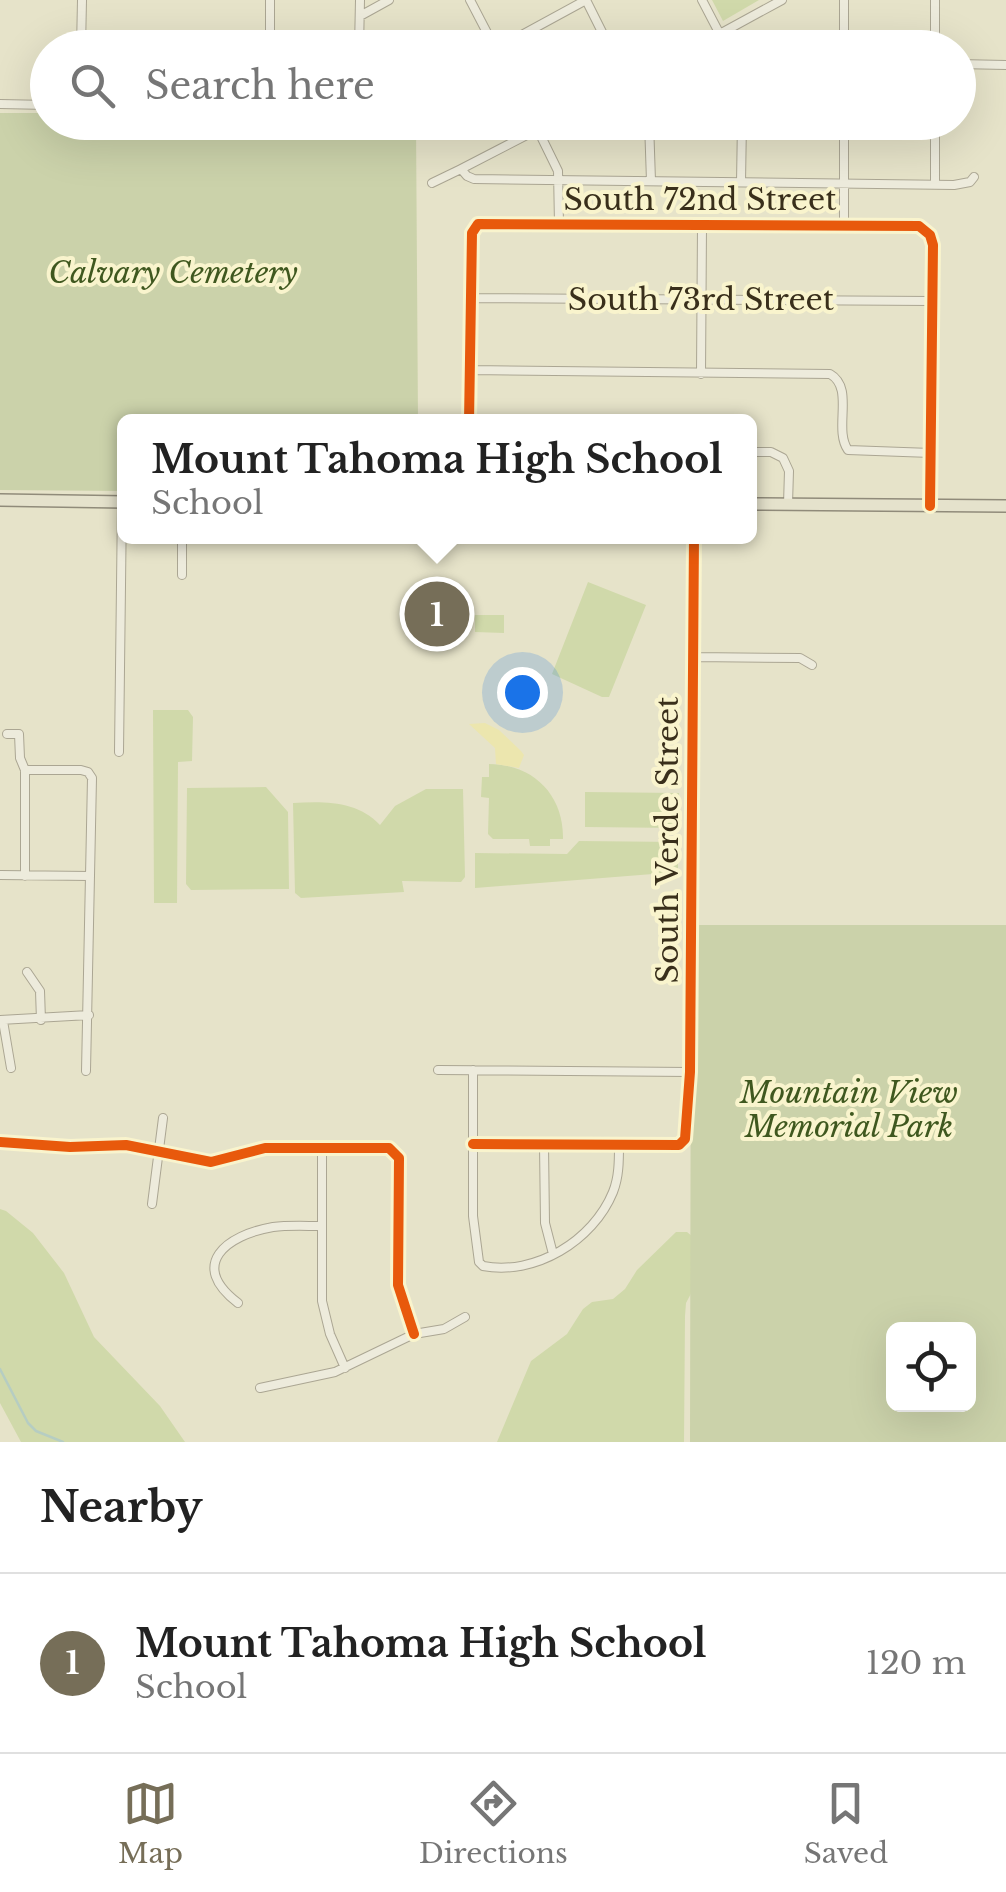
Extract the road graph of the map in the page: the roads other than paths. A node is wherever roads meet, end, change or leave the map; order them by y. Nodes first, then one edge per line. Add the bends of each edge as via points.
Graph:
1 (82, 0) edge
2 (270, 0) edge
3 (360, 0) edge
4 (389, 0) edge
5 (470, 0) edge
6 (586, 0) edge
7 (702, 0) edge
8 (782, 0) edge
9 (844, 0) edge
10 (935, 0) edge
11 (360, 16) junction
12 (81, 30) edge
13 (270, 30) edge
14 (360, 30) edge
15 (486, 30) edge
16 (530, 30) edge
17 (601, 30) edge
18 (718, 30) edge
19 (727, 30) edge
20 (844, 30) edge
21 (935, 30) edge
22 (976, 64) edge
23 (1006, 65) edge
24 (0, 104) edge
25 (30, 104) edge
26 (512, 140) edge
27 (543, 140) edge
28 (650, 140) edge
29 (742, 140) edge
30 (844, 140) edge
31 (935, 140) edge
32 (461, 169) junction
33 (974, 177) dead end
34 (559, 181) junction
35 (651, 181) junction
36 (432, 182) dead end
37 (741, 182) junction
38 (844, 183) junction
39 (935, 184) junction
40 (560, 224) junction
41 (844, 225) junction
42 (702, 226) junction
43 (470, 298) junction
44 (701, 299) junction
45 (932, 301) junction
46 (470, 370) junction
47 (701, 374) junction
48 (470, 414) edge
49 (757, 452) edge
50 (931, 453) junction
51 (0, 500) edge
52 (117, 502) edge
53 (757, 504) edge
54 (788, 504) junction
55 (930, 506) junction
56 (1006, 506) edge
57 (123, 544) edge
58 (182, 544) edge
59 (694, 544) edge
60 (182, 574) dead end
61 (693, 656) junction
62 (812, 666) dead end
63 (6, 734) dead end
64 (119, 752) dead end
65 (25, 770) junction
66 (0, 876) edge
67 (25, 876) junction
68 (90, 876) junction
69 (27, 972) dead end
70 (89, 1014) junction
71 (41, 1020) junction
72 (1, 1021) edge
73 (11, 1068) dead end
74 (438, 1070) dead end
75 (473, 1070) junction
76 (86, 1071) dead end
77 (690, 1072) junction
78 (164, 1118) dead end
79 (0, 1142) edge
80 (473, 1144) junction
81 (544, 1145) junction
82 (619, 1145) junction
83 (322, 1148) junction
84 (161, 1151) junction
85 (152, 1204) dead end
86 (321, 1226) junction
87 (553, 1254) junction
88 (238, 1304) dead end
89 (466, 1317) dead end
90 (414, 1334) junction
91 (346, 1368) junction
92 (260, 1388) dead end

1 - 12 street
2 - 13 street
3 - 11 street
4 - 11 street
5 - 15 street
6 - 16 street
6 - 17 street
7 - 18 street
8 - 19 street
9 - 20 street
10 - 21 street
11 - 14 street
22 - 23 street
24 - 25 street
26 - 32 street
27 - 34 street
28 - 35 street
29 - 37 street
30 - 38 street
31 - 39 street
32 - 34 street via 474,179
32 - 36 street
33 - 39 street via 961,185
34 - 35 street
34 - 40 street
35 - 37 street
37 - 38 street
38 - 39 street
38 - 41 street
40 - 42 street, South 72nd Street
40 - 43 street, South 72nd Street via 475,226
41 - 42 street, South 72nd Street
41 - 45 street, South 72nd Street via 925,229 933,245
42 - 44 street
43 - 44 street, South 73rd Street
43 - 46 street
44 - 45 street, South 73rd Street
44 - 47 street
45 - 50 street
46 - 47 street
46 - 48 street
47 - 50 street via 830,374 842,387 848,450
49 - 54 street via 783,458
50 - 55 street
51 - 52 main road
53 - 54 main road
54 - 55 main road
55 - 56 main road
57 - 64 street
58 - 60 street
59 - 61 street, South Verde Street
61 - 62 street via 800,658
61 - 77 street, South Verde Street
63 - 65 street via 19,734
65 - 67 street
65 - 68 street via 90,773
66 - 67 street
67 - 68 street
68 - 70 street
69 - 71 street via 40,992
70 - 71 street
70 - 76 street
71 - 72 street
72 - 73 street
74 - 75 street
75 - 77 street
75 - 80 street
77 - 82 street, South Verde Street via 683,1143
78 - 84 street
79 - 84 street
80 - 81 street
80 - 87 street via 480,1264 519,1267
81 - 82 street
81 - 87 street via 545,1223
82 - 87 street via 618,1176 605,1207 573,1243
83 - 84 street via 265,1148 210,1162
83 - 86 street
83 - 90 street via 395,1152 398,1285
84 - 85 street
86 - 88 street via 268,1228 224,1248 214,1278
86 - 91 street via 322,1302
89 - 90 street
90 - 91 street
91 - 92 street

